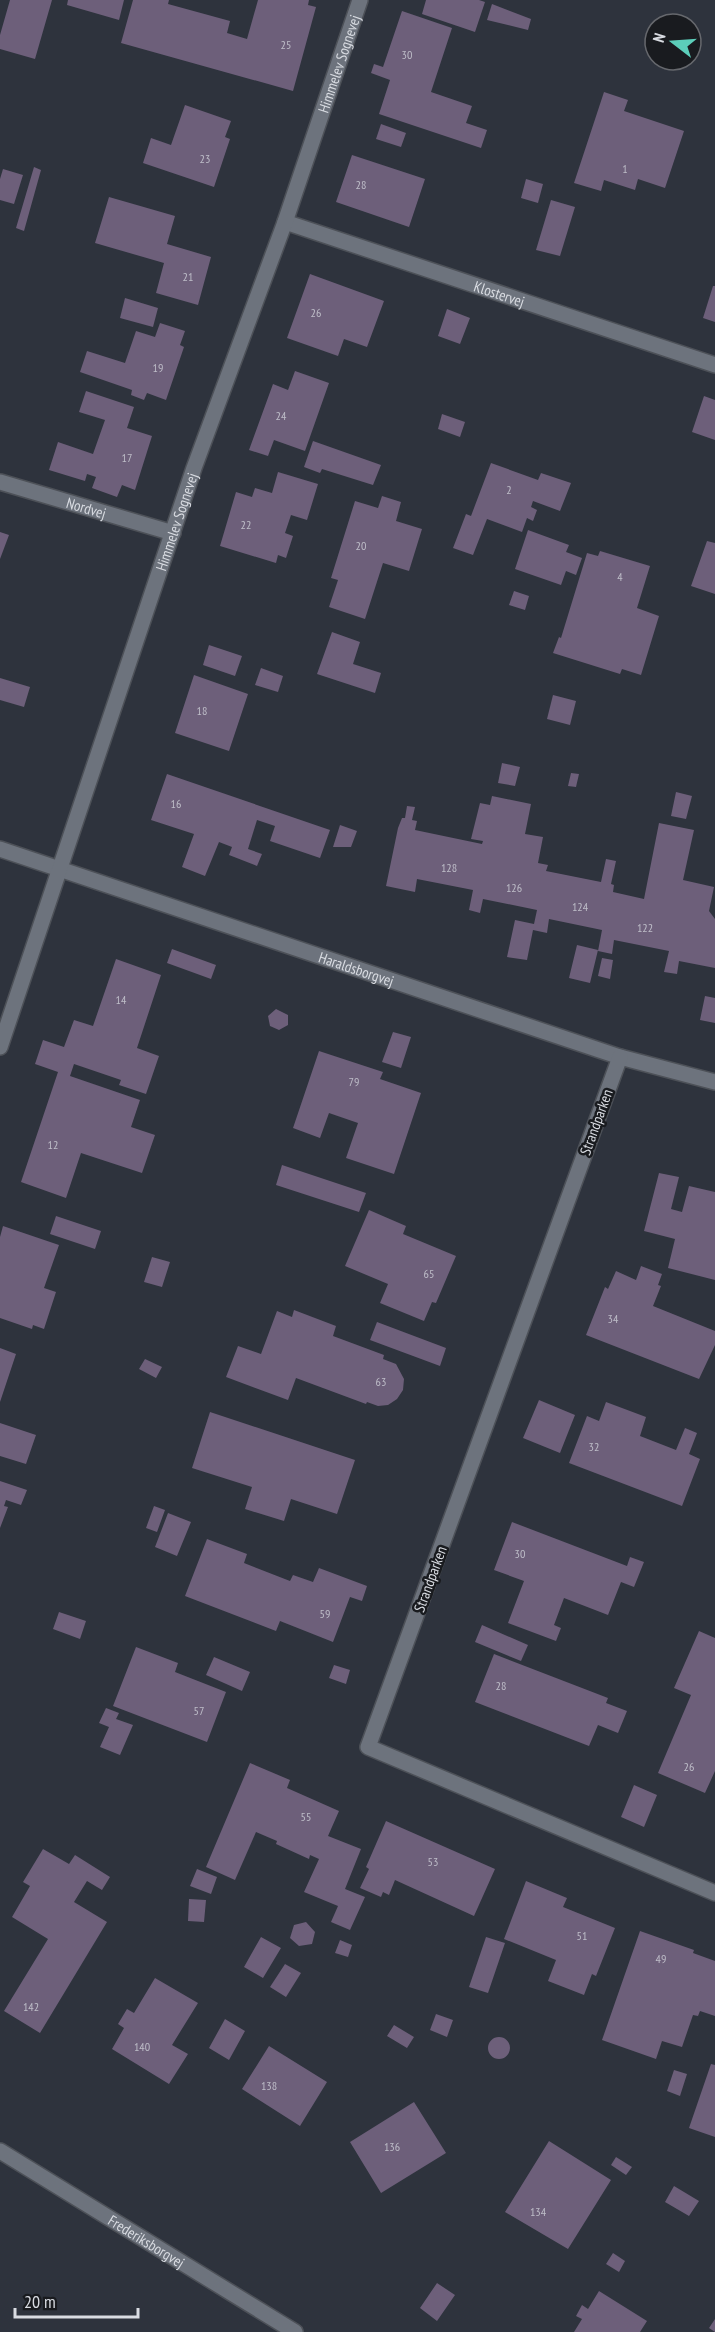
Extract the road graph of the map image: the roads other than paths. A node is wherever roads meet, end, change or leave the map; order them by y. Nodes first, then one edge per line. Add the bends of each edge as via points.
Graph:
1 (360, 0) edge
2 (285, 222) junction
3 (715, 365) edge
4 (0, 482) edge
5 (173, 533) junction
6 (0, 849) edge
7 (60, 869) junction
8 (0, 1047) edge
9 (620, 1057) junction
10 (715, 1082) edge
11 (715, 1893) edge
12 (0, 2151) edge
13 (295, 2332) edge

1 - 2 street, Himmelev Sognevej
2 - 3 street, Klostervej
2 - 5 street, Himmelev Sognevej
4 - 5 street, Nordvej
5 - 7 street, Himmelev Sognevej
6 - 7 street, Haraldsborgvej
7 - 8 street, Himmelev Sognevej
7 - 9 street, Haraldsborgvej
9 - 10 street, Haraldsborgvej
9 - 11 street, Strandparken via 368,1748
12 - 13 street, Frederiksborgvej

